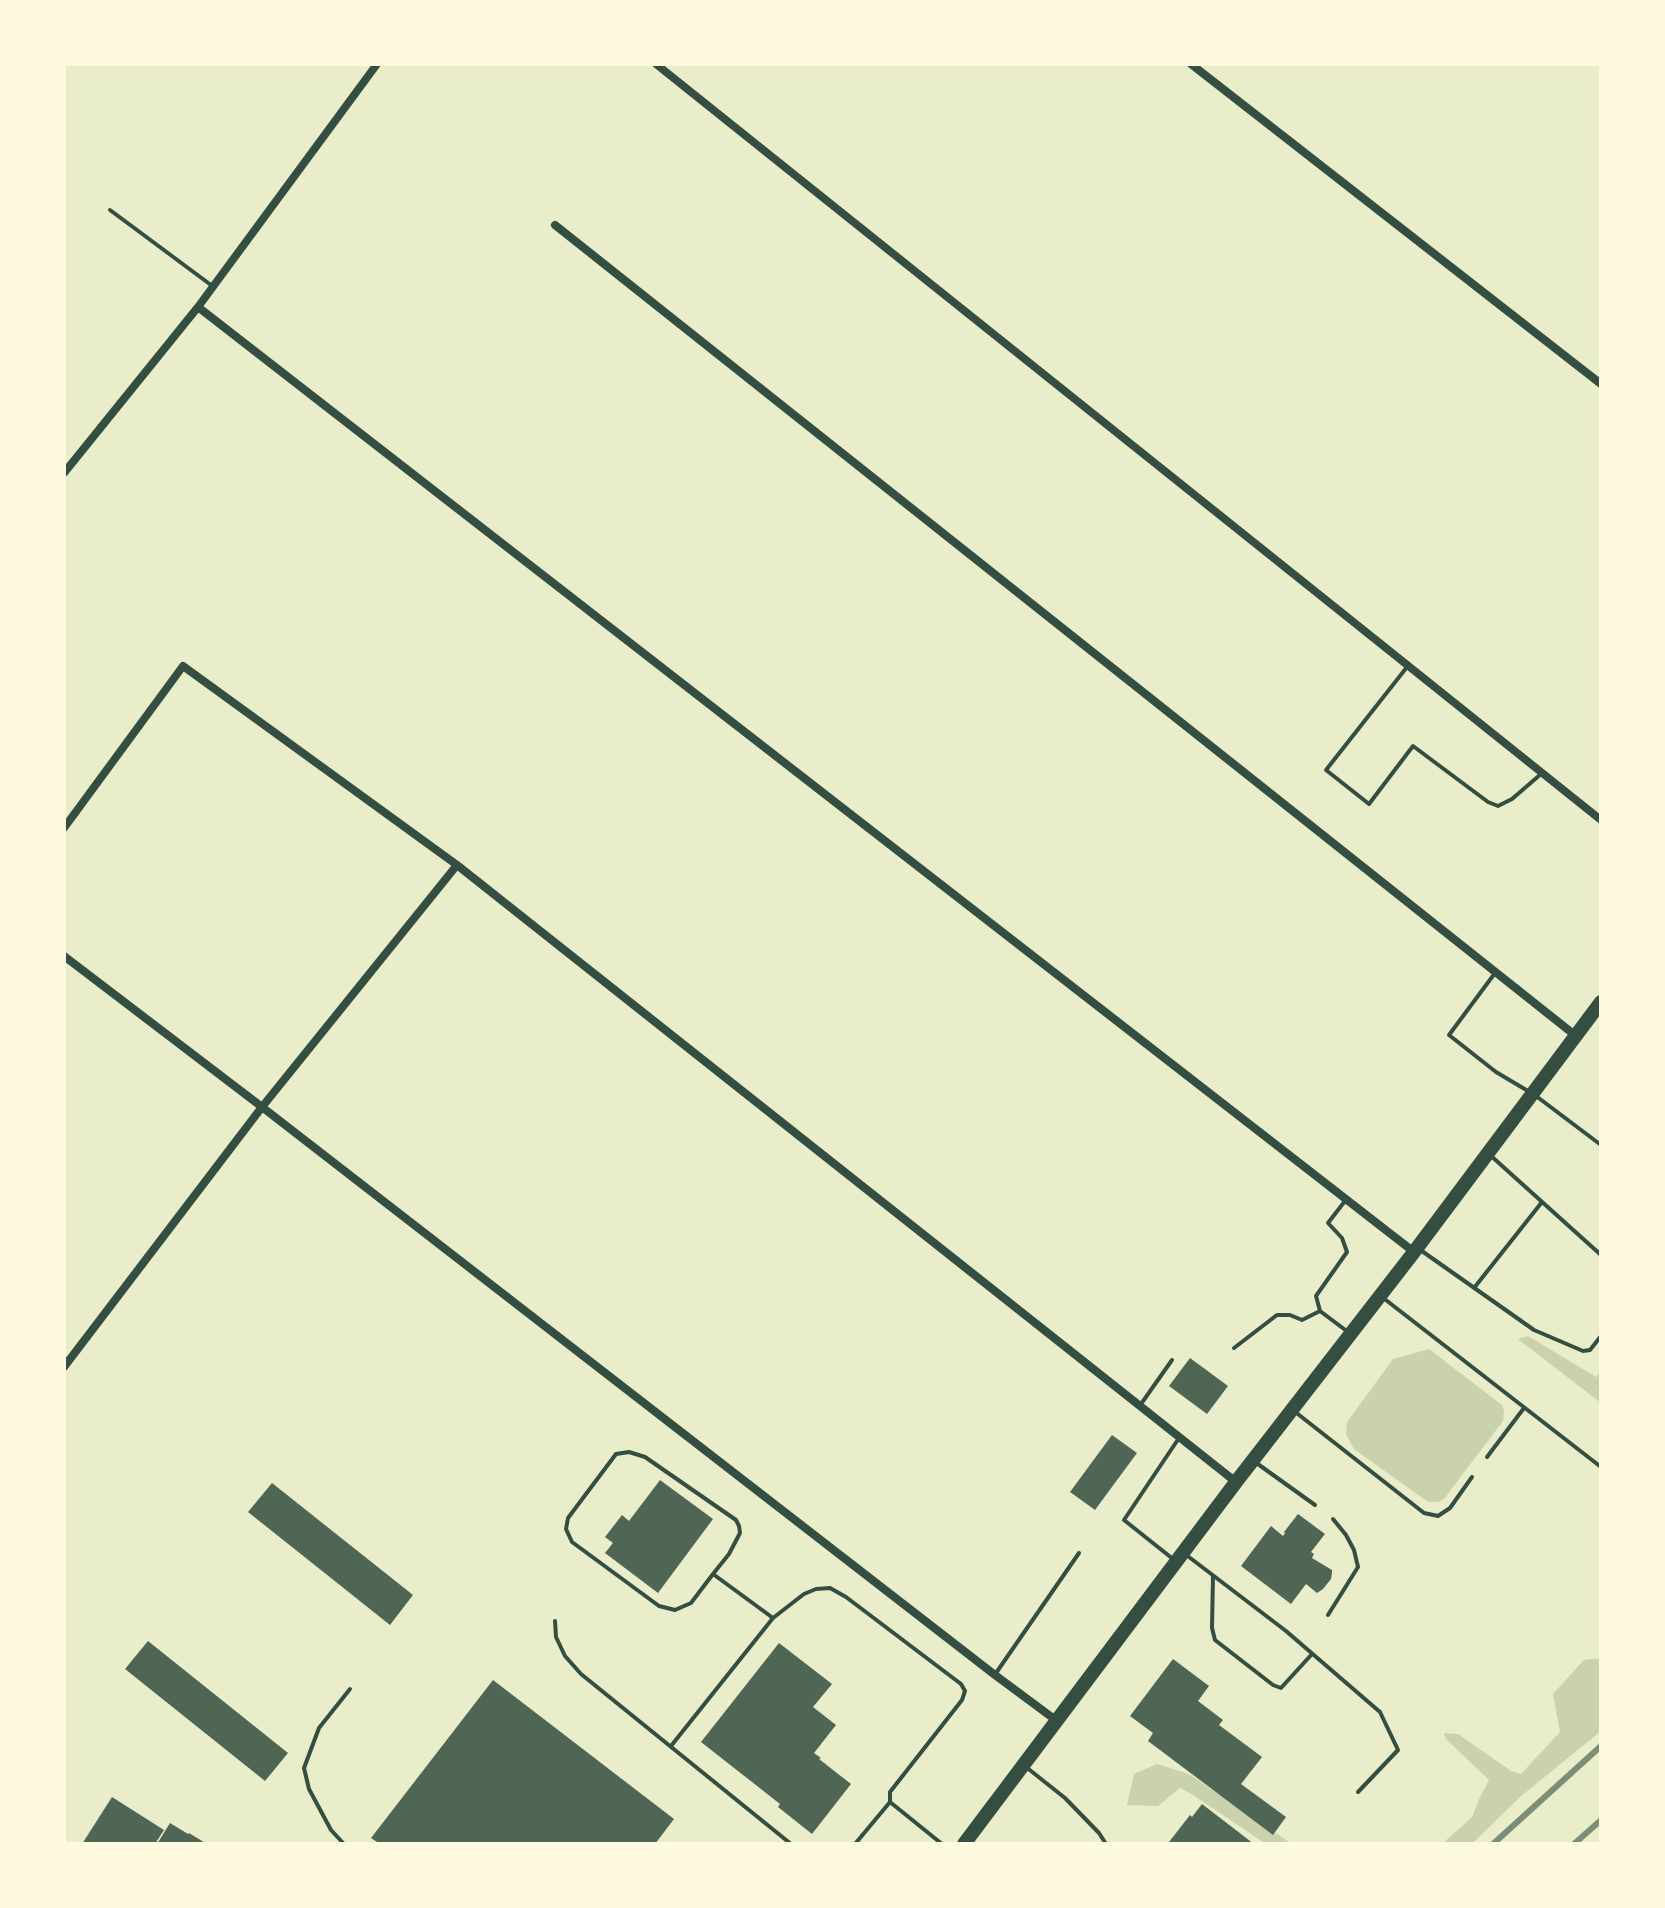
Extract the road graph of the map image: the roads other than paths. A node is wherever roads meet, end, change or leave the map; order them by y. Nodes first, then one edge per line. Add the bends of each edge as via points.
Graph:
1 (377, 64) edge
2 (656, 64) edge
3 (1191, 64) edge
4 (110, 210) dead end
5 (555, 225) dead end
6 (213, 286) junction
7 (198, 307) junction
8 (1601, 384) edge
9 (64, 473) edge
10 (1408, 667) junction
11 (1542, 773) junction
12 (1600, 816) edge
13 (64, 828) edge
14 (457, 865) junction
15 (64, 956) edge
16 (1496, 972) junction
17 (1601, 1002) edge
18 (1576, 1036) junction
19 (1533, 1094) junction
20 (262, 1107) junction
21 (1601, 1145) edge
22 (1488, 1153) junction
23 (1347, 1199) junction
24 (1542, 1202) junction
25 (1416, 1250) junction
26 (1601, 1255) edge
27 (1474, 1288) junction
28 (1380, 1296) junction
29 (1320, 1311) junction
30 (1350, 1334) junction
31 (1601, 1336) edge
32 (1234, 1348) dead end
33 (1172, 1360) dead end
34 (64, 1367) edge
35 (1140, 1406) junction
36 (1524, 1408) junction
37 (1292, 1409) junction
38 (1179, 1438) junction
39 (1487, 1457) dead end
40 (1253, 1461) junction
41 (1601, 1467) edge
42 (1472, 1477) dead end
43 (1236, 1482) junction
44 (1315, 1505) dead end
45 (1333, 1519) dead end
46 (1079, 1553) dead end
47 (1180, 1557) junction
48 (713, 1574) junction
49 (1213, 1576) junction
50 (1328, 1615) dead end
51 (773, 1618) junction
52 (555, 1621) dead end
53 (1312, 1654) junction
54 (995, 1675) junction
55 (350, 1689) dead end
56 (1057, 1721) junction
57 (671, 1746) junction
58 (1024, 1765) junction
59 (1358, 1792) dead end
60 (890, 1802) junction
61 (344, 1844) edge
62 (791, 1844) edge
63 (855, 1844) edge
64 (942, 1844) edge
65 (964, 1844) edge
66 (1106, 1844) edge

1 - 6 street
2 - 10 street
3 - 8 street
4 - 6 lane
5 - 16 street
6 - 7 street
7 - 9 street
7 - 23 street
10 - 11 street
10 - 11 lane via 1326,770 1369,804 1413,746 1498,806
11 - 12 street
13 - 14 street via 183,666
14 - 20 street
14 - 35 street
15 - 20 street
16 - 18 street
16 - 19 lane via 1449,1035
17 - 18 main road
18 - 19 main road
19 - 21 lane
19 - 22 main road
20 - 34 street
20 - 54 street
22 - 24 lane
22 - 25 main road
23 - 25 street
23 - 29 lane via 1328,1223 1347,1252 1316,1296
24 - 26 lane
24 - 27 lane
25 - 27 lane
25 - 28 main road
27 - 31 lane via 1534,1330 1583,1351
28 - 30 main road
28 - 36 lane
29 - 30 lane
29 - 32 lane via 1302,1320 1277,1315
30 - 37 main road
33 - 35 lane
35 - 38 street
36 - 39 lane
36 - 41 lane
37 - 40 main road
37 - 42 lane via 1424,1513 1438,1516 1450,1508
38 - 43 street
38 - 47 lane via 1124,1520
40 - 43 main road
40 - 44 lane
43 - 47 main road
45 - 50 lane via 1354,1550 1358,1567
46 - 54 lane
47 - 49 lane
47 - 56 main road
48 - 48 lane via 740,1533 736,1520 645,1457 616,1454 568,1518 572,1542 659,1606 675,1610 691,1603
48 - 51 lane
49 - 53 lane
49 - 53 lane via 1212,1628 1215,1640 1226,1649 1281,1688
51 - 57 lane
51 - 60 lane via 804,1594 830,1588 961,1684 962,1700 890,1792
52 - 57 lane via 565,1656 581,1674
53 - 59 lane via 1380,1712 1398,1750
54 - 56 street
55 - 61 lane via 319,1728 304,1768 309,1789
56 - 58 main road
57 - 62 lane
58 - 65 main road
58 - 66 lane via 1065,1798
60 - 63 lane
60 - 64 lane

